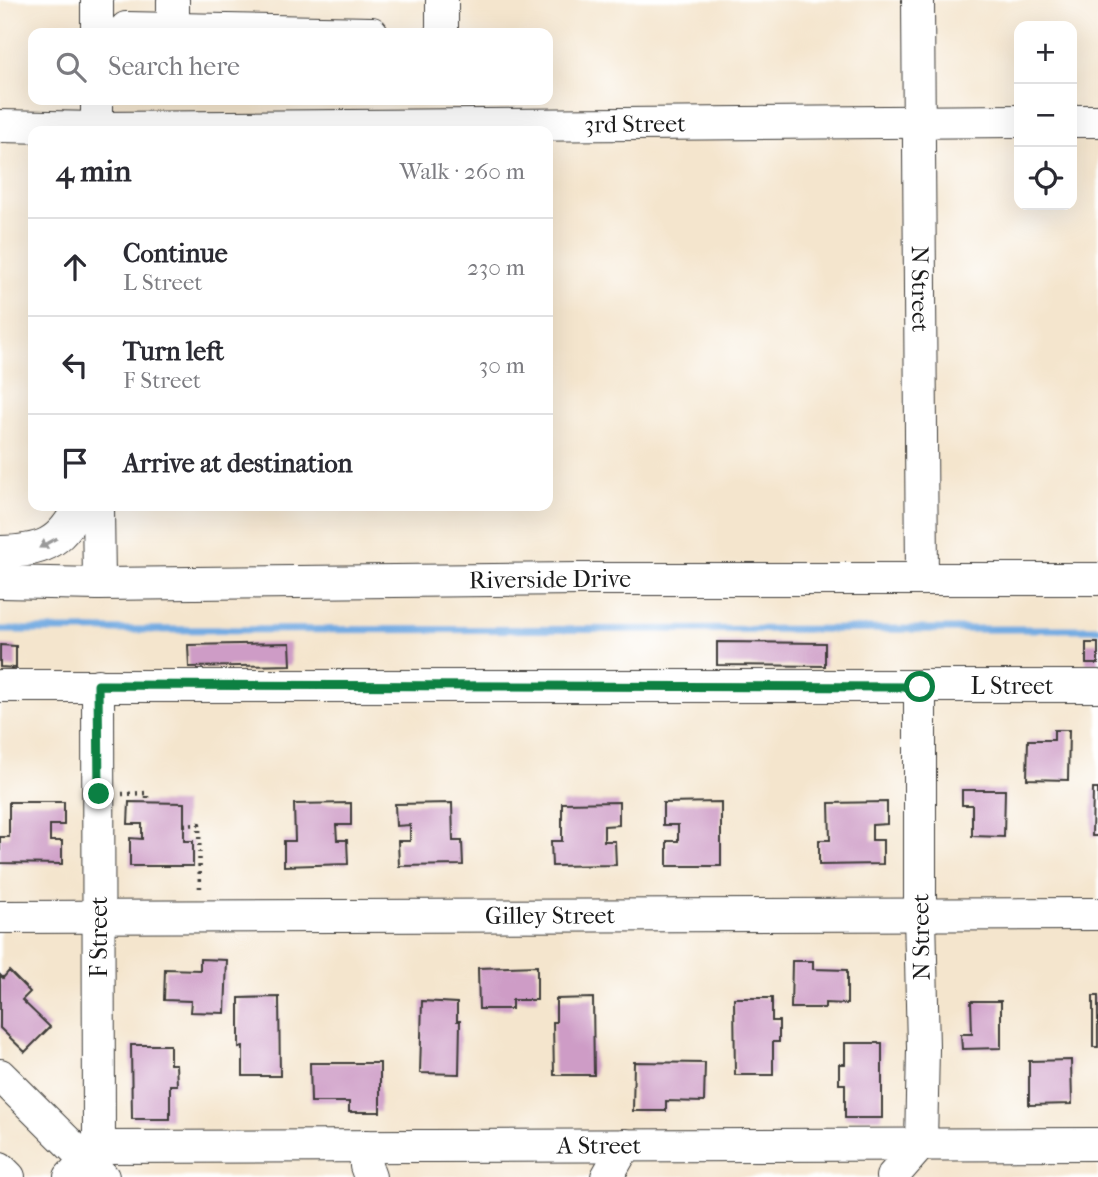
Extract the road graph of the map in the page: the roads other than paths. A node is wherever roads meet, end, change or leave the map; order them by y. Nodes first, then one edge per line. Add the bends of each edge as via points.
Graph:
1 (97, 0) edge
2 (442, 0) edge
3 (918, 0) edge
4 (173, 15) edge
5 (111, 28) edge
6 (123, 28) edge
7 (217, 28) edge
8 (442, 28) edge
9 (229, 113) edge
10 (343, 113) edge
11 (442, 113) edge
12 (97, 120) edge
13 (1014, 121) edge
14 (1077, 121) edge
15 (1098, 121) edge
16 (919, 122) junction
17 (0, 126) edge
18 (76, 511) edge
19 (97, 511) edge
20 (0, 552) edge
21 (922, 579) junction
22 (1098, 579) edge
23 (0, 582) edge
24 (99, 584) junction
25 (98, 685) junction
26 (0, 686) edge
27 (1098, 686) edge
28 (920, 687) junction
29 (920, 914) junction
30 (1098, 914) edge
31 (99, 916) junction
32 (0, 917) edge
33 (0, 1075) edge
34 (921, 1144) junction
35 (1098, 1144) edge
36 (625, 1145) junction
37 (365, 1146) junction
38 (90, 1165) edge
39 (0, 1168) edge
40 (894, 1176) edge
41 (9, 1177) edge
42 (370, 1177) edge
43 (607, 1177) edge

1 - 5 street
2 - 8 street
3 - 16 street, N Street
4 - 6 street
4 - 7 street
9 - 10 street, 3rd Street
9 - 12 street, 3rd Street
10 - 11 street, 3rd Street
11 - 16 street, 3rd Street
12 - 17 street, 3rd Street
13 - 16 street, 3rd Street
14 - 15 street
16 - 21 street, N Street
18 -> 20 street via 65,530 42,547
19 - 24 street
21 - 22 street, Riverside Drive
21 - 24 street, Riverside Drive
23 - 24 street, Riverside Drive
25 - 26 street, L Street
25 - 28 street, L Street
25 - 31 street, F Street
27 - 28 street, L Street
28 - 29 street, N Street
29 - 30 street, Gilley Street
29 - 31 street, Gilley Street
29 - 34 street, N Street
31 - 32 street, Gilley Street
31 - 38 street, F Street
33 - 38 street
34 - 35 street, A Street
34 - 36 street, A Street
34 - 40 street
36 - 37 street, A Street
36 - 43 street
37 - 38 street, A Street
37 - 42 street
39 - 41 street

